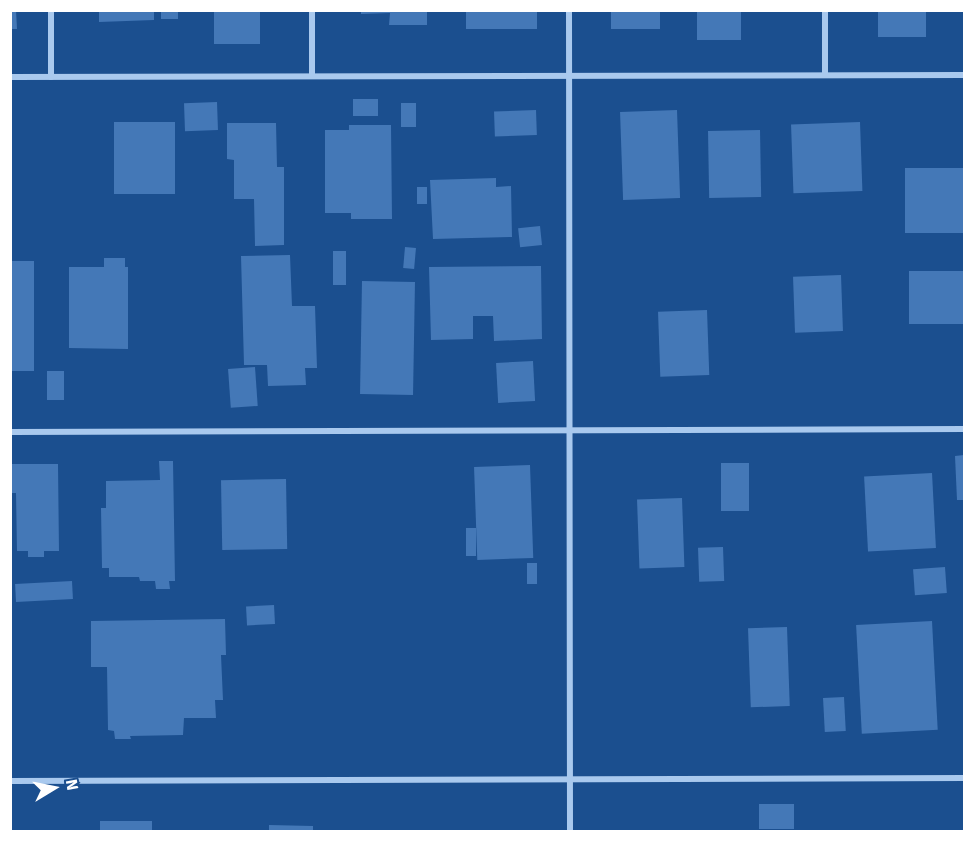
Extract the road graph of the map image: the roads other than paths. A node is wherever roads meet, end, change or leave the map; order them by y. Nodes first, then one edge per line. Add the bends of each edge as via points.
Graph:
1 (51, 10) edge
2 (312, 10) edge
3 (569, 10) edge
4 (825, 10) edge
5 (825, 75) junction
6 (964, 75) edge
7 (312, 76) junction
8 (569, 76) junction
9 (10, 77) edge
10 (51, 77) junction
11 (964, 429) edge
12 (570, 430) junction
13 (10, 432) edge
14 (964, 778) edge
15 (570, 780) junction
16 (10, 782) edge
17 (570, 831) edge

1 - 10 street
2 - 7 street
3 - 8 street
4 - 5 street
5 - 6 street
5 - 8 street
7 - 8 street
7 - 10 street
8 - 12 street
9 - 10 street
11 - 12 street
12 - 13 street
12 - 15 street
14 - 15 street
15 - 16 street
15 - 17 street

